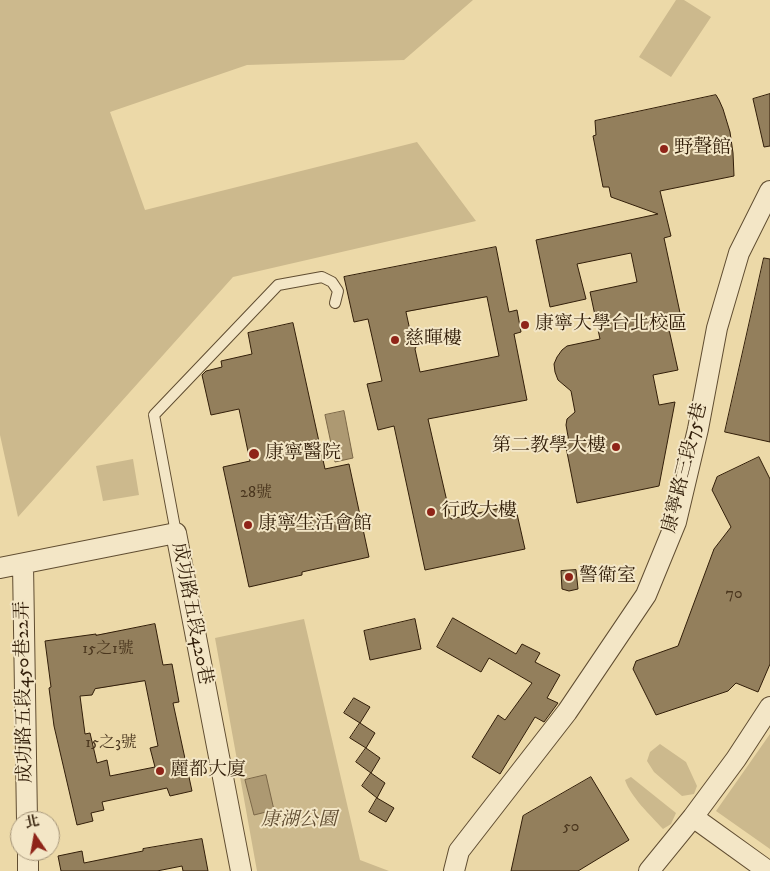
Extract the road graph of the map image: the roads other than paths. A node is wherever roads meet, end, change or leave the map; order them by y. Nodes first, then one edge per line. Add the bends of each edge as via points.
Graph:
1 (770, 191) edge
2 (334, 303) dead end
3 (176, 533) junction
4 (23, 564) junction
5 (0, 568) edge
6 (770, 707) edge
7 (27, 811) edge
8 (693, 817) junction
9 (241, 871) edge
10 (454, 871) edge
11 (648, 871) edge
12 (768, 871) edge

1 - 10 street, 康寧路三段75巷 via 739,254 717,328 676,522 646,595 567,712 459,851
2 - 3 lane via 338,291 332,282 322,277 278,285 154,414
3 - 4 street, 成功路五段420巷
3 - 9 street, 成功路五段420巷
4 - 5 street, 成功路五段420巷
4 - 7 street, 成功路五段450巷22弄
6 - 8 street
8 - 11 street
8 - 12 street

